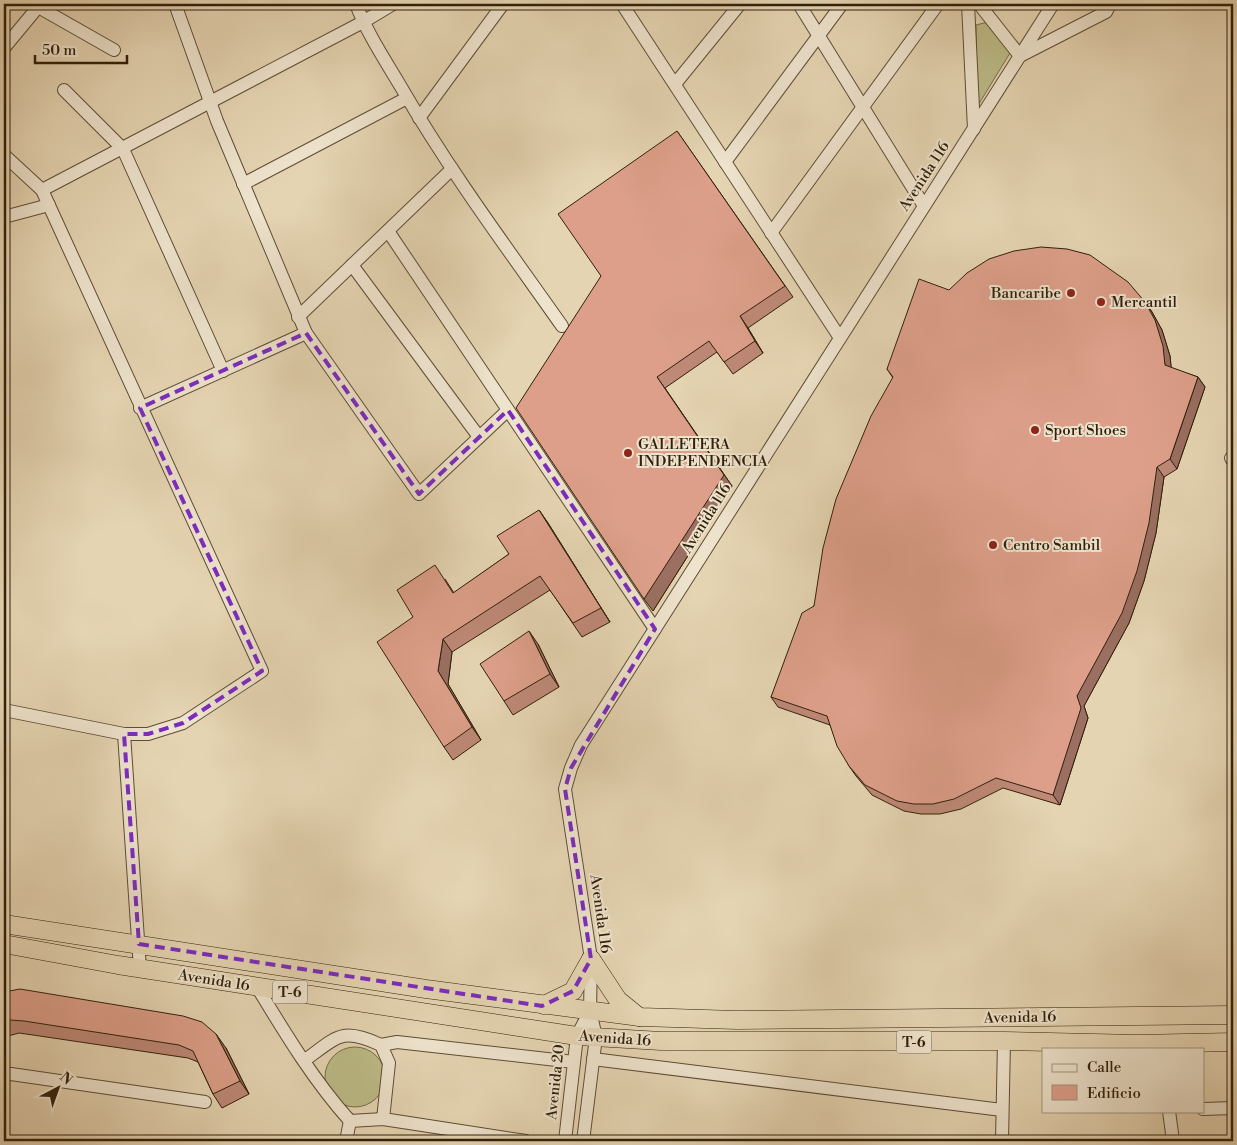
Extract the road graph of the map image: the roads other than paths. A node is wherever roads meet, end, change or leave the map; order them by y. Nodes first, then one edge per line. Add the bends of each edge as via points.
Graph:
1 (356, 4) edge
2 (393, 4) edge
3 (503, 4) edge
4 (740, 4) edge
5 (799, 4) edge
6 (842, 4) edge
7 (938, 4) edge
8 (968, 4) edge
9 (979, 4) edge
10 (1053, 4) edge
11 (1110, 4) edge
12 (36, 5) edge
13 (178, 5) edge
14 (628, 6) edge
15 (363, 22) junction
16 (818, 35) junction
17 (4, 48) edge
18 (114, 50) dead end
19 (1020, 56) junction
20 (675, 84) junction
21 (64, 90) dead end
22 (407, 98) junction
23 (210, 101) junction
24 (863, 107) junction
25 (418, 118) junction
26 (974, 129) junction
27 (123, 149) junction
28 (4, 155) edge
29 (725, 162) junction
30 (452, 169) junction
31 (243, 184) junction
32 (42, 190) junction
33 (49, 205) junction
34 (924, 206) junction
35 (4, 217) edge
36 (388, 231) junction
37 (771, 233) junction
38 (352, 265) junction
39 (298, 317) junction
40 (562, 326) dead end
41 (306, 333) junction
42 (840, 338) junction
43 (224, 371) junction
44 (140, 408) junction
45 (508, 410) junction
46 (479, 437) junction
47 (655, 629) junction
48 (4, 710) edge
49 (124, 734) junction
50 (4, 924) edge
51 (4, 944) edge
52 (139, 944) junction
53 (591, 960) junction
54 (140, 969) junction
55 (257, 987) junction
56 (542, 1006) junction
57 (590, 1011) junction
58 (1233, 1014) edge
59 (640, 1017) junction
60 (577, 1036) junction
61 (596, 1036) junction
62 (1004, 1041) junction
63 (1232, 1042) edge
64 (382, 1045) junction
65 (593, 1059) junction
66 (305, 1060) junction
67 (574, 1062) junction
68 (4, 1076) edge
69 (205, 1102) dead end
70 (1204, 1108) edge
71 (1233, 1108) edge
72 (1002, 1110) junction
73 (1168, 1112) edge
74 (383, 1119) junction
75 (350, 1121) junction
76 (346, 1141) edge
77 (526, 1141) edge
78 (565, 1141) edge
79 (583, 1141) edge
80 (1002, 1141) edge
81 (1173, 1141) edge

1 - 15 street
2 - 15 street
3 - 25 street
4 - 20 street
5 - 16 street
6 - 16 street
7 - 24 street
8 - 26 street
9 - 19 street
10 - 19 street, Avenida 116
11 - 19 street via 1106,12
12 - 17 street
12 - 18 street
13 - 23 street
14 - 20 street
15 - 22 street
15 - 23 street
16 - 24 street
16 - 29 street
19 - 26 street, Avenida 116
20 - 29 street
21 - 27 street
22 - 25 street
22 - 31 street
23 - 27 street
23 - 31 street
24 - 34 street
24 - 37 street
25 - 30 street
26 - 34 street, Avenida 116
27 - 32 street
27 - 43 street
28 - 32 street
29 - 37 street
30 - 36 street
30 - 40 street
31 - 39 street
32 - 33 street
33 - 35 street
33 - 44 street
34 - 42 street, Avenida 116
36 - 38 street
36 - 45 street
37 - 42 street
38 - 39 street
38 - 46 street
39 - 41 street
41 - 43 street
41 - 46 street via 419,494
42 - 47 street, Avenida 116
43 - 44 street
44 - 49 street via 262,671 183,723 148,734
45 - 46 street
45 - 47 street
47 - 53 street, Avenida 116 via 581,745 570,768 566,790
48 - 49 street
49 - 52 street
50 - 52 highway, Avenida 16 / T-6
51 - 54 highway, Avenida 16 / T-6
52 - 54 street
52 - 56 highway, Avenida 16 / T-6
53 - 56 highway via 573,991
53 - 57 street, Avenida 116
53 - 59 highway via 618,1000
54 - 55 highway, Avenida 16 / T-6
55 - 60 highway, Avenida 16 / T-6
55 - 66 street via 290,1042
56 - 57 highway, Avenida 16 / T-6
57 - 59 highway, Avenida 16 / T-6
57 - 60 street, Avenida 20
57 - 61 street
58 - 59 highway, Avenida 16 / T-6 via 746,1020
60 - 61 highway, Avenida 16 / T-6
60 - 67 street, Avenida 20
61 - 62 highway, Avenida 16 / T-6 via 661,1041
61 - 65 street
62 - 63 highway, Avenida 16 / T-6
62 - 72 street
64 - 66 street via 360,1036 338,1036
64 - 67 street via 397,1042
64 - 74 street via 389,1063
65 - 72 street
65 - 79 street
66 - 75 street via 324,1090
67 - 78 street, Avenida 20
68 - 69 street via 11,1074
70 - 71 street
72 - 80 street
73 - 81 street
74 - 75 street
74 - 77 street
75 - 76 street

